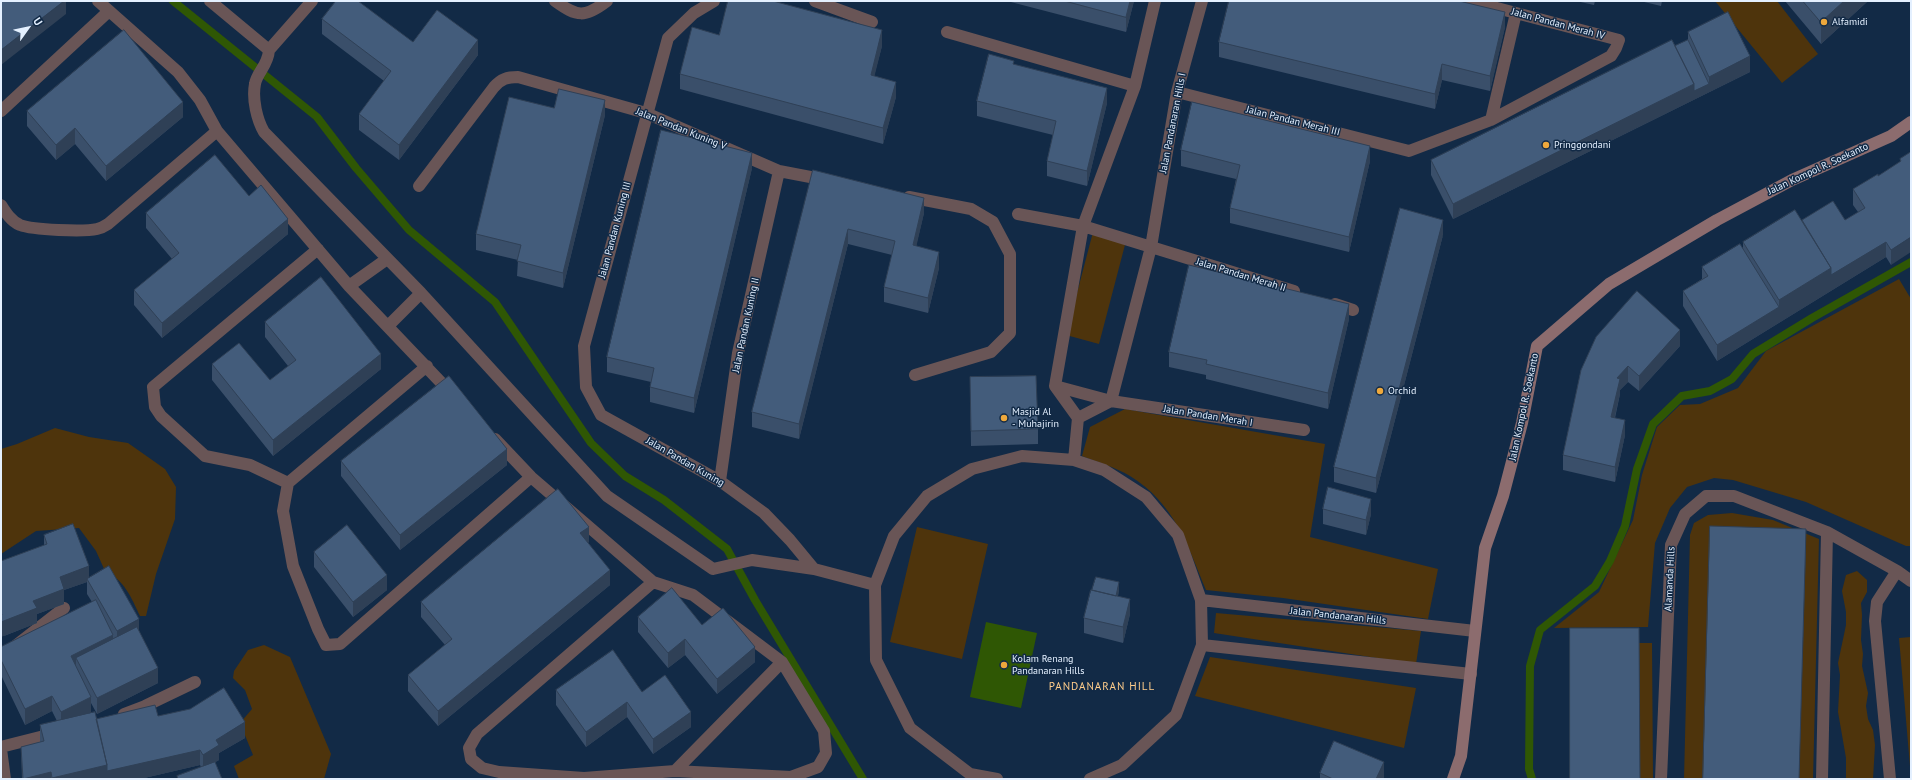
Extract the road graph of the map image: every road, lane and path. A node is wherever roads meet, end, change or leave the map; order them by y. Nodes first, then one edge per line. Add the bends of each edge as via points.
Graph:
1 (98, 1) edge
2 (210, 1) edge
3 (312, 1) edge
4 (555, 1) edge
5 (607, 1) edge
6 (714, 1) edge
7 (815, 1) edge
8 (1156, 1) edge
9 (1202, 1) edge
10 (1470, 1) edge
11 (1499, 5) edge
12 (109, 11) junction
13 (1516, 12) junction
14 (872, 22) dead end
15 (947, 32) dead end
16 (269, 55) junction
17 (1135, 86) junction
18 (1177, 92) junction
19 (1, 111) edge
20 (646, 114) junction
21 (1491, 120) junction
22 (1911, 122) edge
23 (217, 131) junction
24 (779, 171) junction
25 (841, 183) edge
26 (420, 186) dead end
27 (894, 194) edge
28 (1, 205) edge
29 (1018, 214) dead end
30 (1083, 226) junction
31 (1151, 247) junction
32 (318, 249) junction
33 (387, 259) junction
34 (350, 286) junction
35 (421, 294) junction
36 (1308, 296) edge
37 (1323, 300) edge
38 (1353, 310) dead end
39 (388, 326) junction
40 (584, 346) joint
41 (427, 366) junction
42 (914, 375) dead end
43 (1055, 386) junction
44 (458, 400) edge
45 (1111, 401) junction
46 (1078, 418) junction
47 (484, 428) edge
48 (1304, 430) dead end
49 (1074, 460) junction
50 (531, 477) junction
51 (720, 481) junction
52 (288, 483) junction
53 (1827, 532) junction
54 (814, 569) junction
55 (1897, 571) junction
56 (1911, 581) edge
57 (653, 582) junction
58 (875, 585) junction
59 (1201, 600) junction
60 (64, 608) dead end
61 (1475, 631) junction
62 (1202, 645) junction
63 (1, 657) edge
64 (782, 662) junction
65 (1471, 674) junction
66 (195, 682) dead end
67 (110, 718) edge
68 (65, 731) edge
69 (1, 748) edge
70 (675, 771) junction
71 (5, 779) edge
72 (997, 779) edge
73 (1090, 779) edge
74 (1453, 779) edge
75 (1661, 779) edge
76 (1822, 779) edge
77 (1890, 779) edge

1 - 12 street
2 - 16 street
3 - 16 street
4 - 5 street via 573,12 583,14 594,11
6 - 20 street, Jalan Pandan Kuning III via 694,13 668,38
7 - 14 street
8 - 17 street
9 - 18 street, Jalan Pandanaran Hills I
10 - 11 street, Jalan Pandan Merah IV
11 - 13 street, Jalan Pandan Merah IV
12 - 19 street
12 - 23 street via 178,72 200,100
13 - 21 street
13 - 21 street, Jalan Pandan Merah IV via 1619,40 1611,56
15 - 17 street
16 - 33 street via 255,83 257,121 264,132
17 - 30 street
18 - 21 street, Jalan Pandan Merah III via 1409,151
18 - 31 street, Jalan Pandanaran Hills I
20 - 24 street, Jalan Pandan Kuning V
20 - 26 street, Jalan Pandan Kuning V via 518,77 508,77 494,87
20 - 40 street, Jalan Pandan Kuning III
22 - 61 main road, Jalan Kompol R. Soekanto via 1891,136 1792,180 1717,220 1609,284 1537,346 1518,438 1503,496 1485,548
23 - 28 street via 108,224 99,228 36,228 20,225 9,217
23 - 32 street
24 - 25 street, Jalan Pandan Kuning V
24 - 51 street, Jalan Pandan Kuning II via 738,353
27 - 42 street via 971,209 993,222 1010,254 1010,333 991,352
29 - 30 street
30 - 31 street
30 - 43 street
31 - 36 street, Jalan Pandan Merah II
31 - 45 street, Jalan Pandanaran Hills I
32 - 34 street
32 - 52 street via 153,387 155,407 161,416 205,456 250,465
33 - 34 street
33 - 35 street
34 - 39 street
35 - 39 street
35 - 54 street via 607,496 713,569 752,560
37 - 38 street
39 - 41 street
40 - 51 street, Jalan Pandan Kuning via 586,387 601,415
41 - 44 street
41 - 52 street
43 - 45 street
43 - 46 street
45 - 46 street
45 - 48 street, Jalan Pandan Merah I
46 - 49 street
47 - 50 street
49 - 58 street via 1022,456 972,469 927,496 894,536
49 - 59 street via 1104,470 1146,497 1178,535
50 - 52 street via 340,644 326,645 293,566 283,512
50 - 57 street
51 - 54 street, Jalan Pandan Kuning via 764,513
53 - 55 street, Alamanda Hills
53 - 75 street, Alamanda Hills via 1734,496 1706,496 1685,514 1670,546
53 - 76 street
54 - 58 street
55 - 56 street, Alamanda Hills
55 - 77 street via 1877,602 1875,621
57 - 64 street via 694,595
57 - 70 street via 477,734 469,748 471,759 482,768 499,772 584,778
58 - 72 street via 876,660 910,728 970,774
59 - 61 street, Jalan Pandanaran Hills
59 - 62 street
60 - 63 street
61 - 65 main road, Jalan Kompol R. Soekanto
62 - 65 street
62 - 73 street via 1176,715 1122,765
64 - 70 street
64 - 70 street via 824,731 826,753 818,768 791,777
65 - 74 main road, Jalan Kompol R. Soekanto via 1461,756
66 - 67 street via 145,706
68 - 69 street
69 - 71 street

